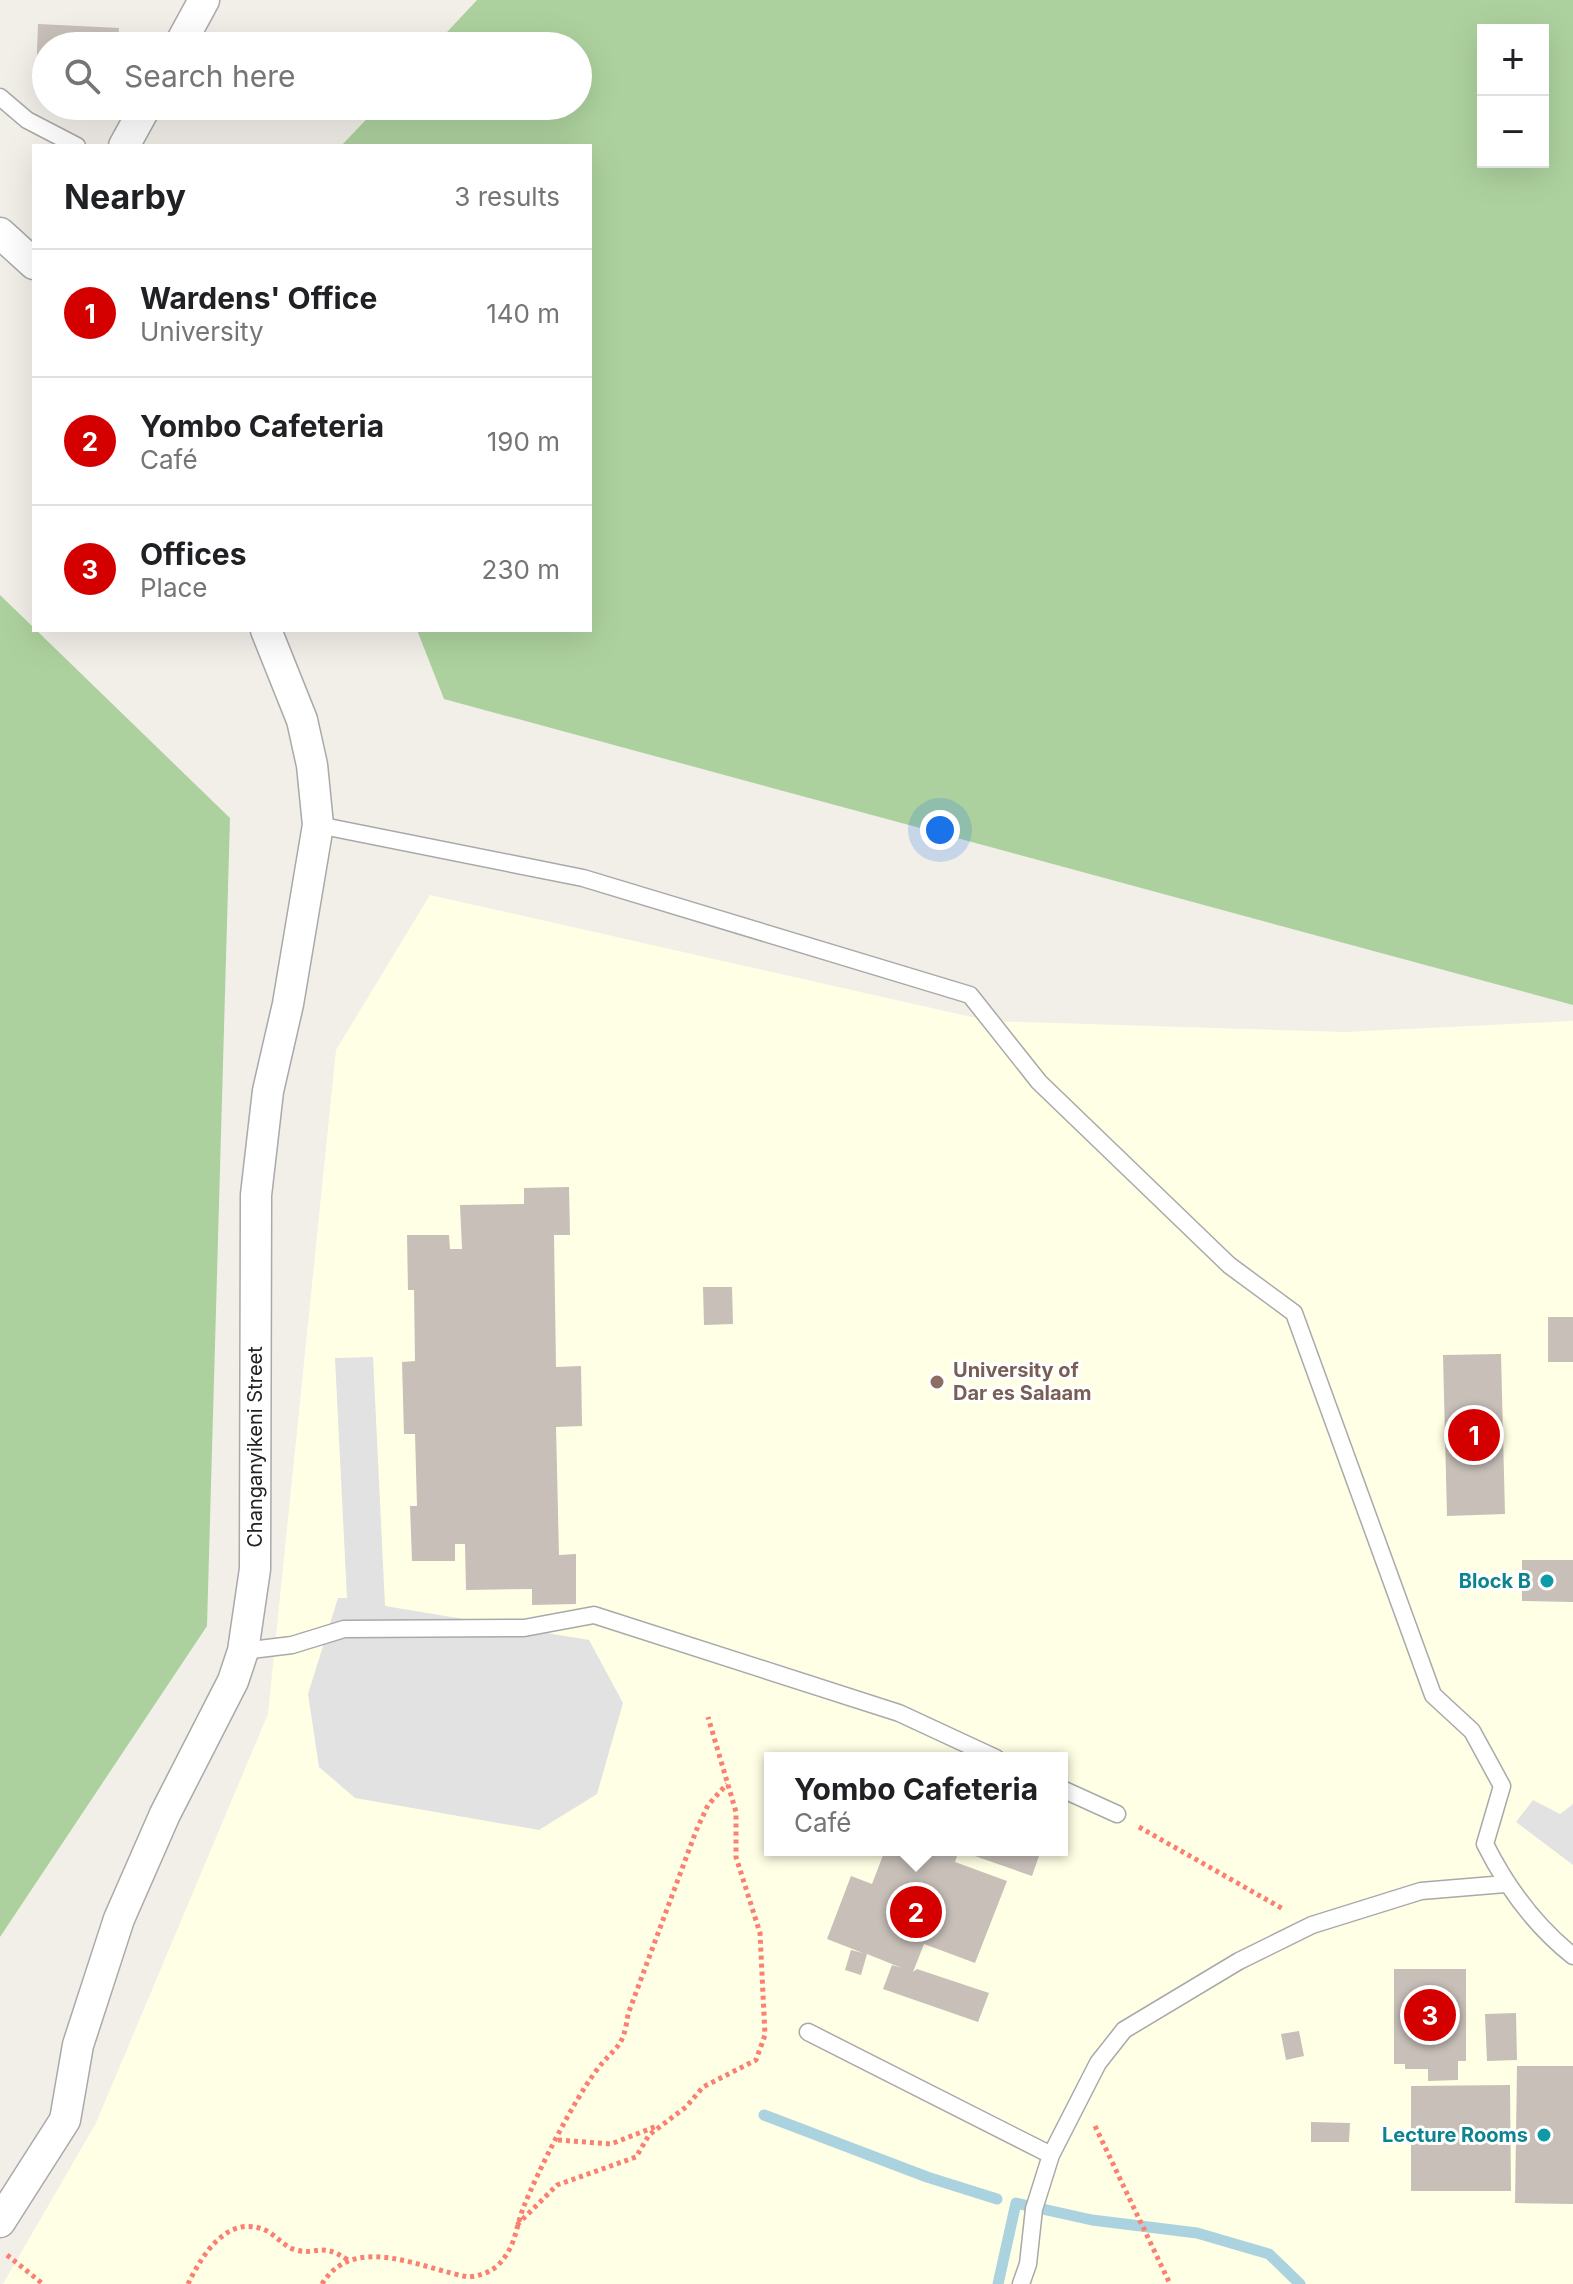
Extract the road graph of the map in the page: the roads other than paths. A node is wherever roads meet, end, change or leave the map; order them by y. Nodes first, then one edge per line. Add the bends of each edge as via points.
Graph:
1 (204, 0) edge
2 (187, 32) edge
3 (0, 97) edge
4 (138, 120) edge
5 (73, 144) edge
6 (125, 144) edge
7 (0, 233) edge
8 (32, 262) edge
9 (267, 632) edge
10 (318, 825) junction
11 (243, 1651) junction
12 (983, 1752) edge
13 (1068, 1792) edge
14 (1117, 1814) road end
15 (1505, 1884) junction
16 (1573, 1956) edge
17 (808, 2032) dead end
18 (1051, 2155) junction
19 (0, 2222) edge
20 (1021, 2284) edge

1 - 2 street
3 - 5 lane via 27,120
4 - 6 street
7 - 8 street
9 - 10 street, Changanyikeni Street via 302,720
10 - 11 street, Changanyikeni Street via 268,1091 256,1195 255,1569
10 - 15 lane via 583,878 970,995 1039,1082 1229,1265 1294,1313 1433,1695 1472,1731 1502,1786 1485,1844
11 - 12 lane via 292,1645 344,1629 524,1628 594,1615 899,1713
11 - 19 street, Changanyikeni Street via 119,1919 78,2045 65,2120
13 - 14 lane
15 - 16 lane via 1550,1938
15 - 18 lane via 1421,1891 1312,1925 1239,1961 1124,2030 1098,2063
17 - 18 lane
18 - 20 lane via 1034,2209

